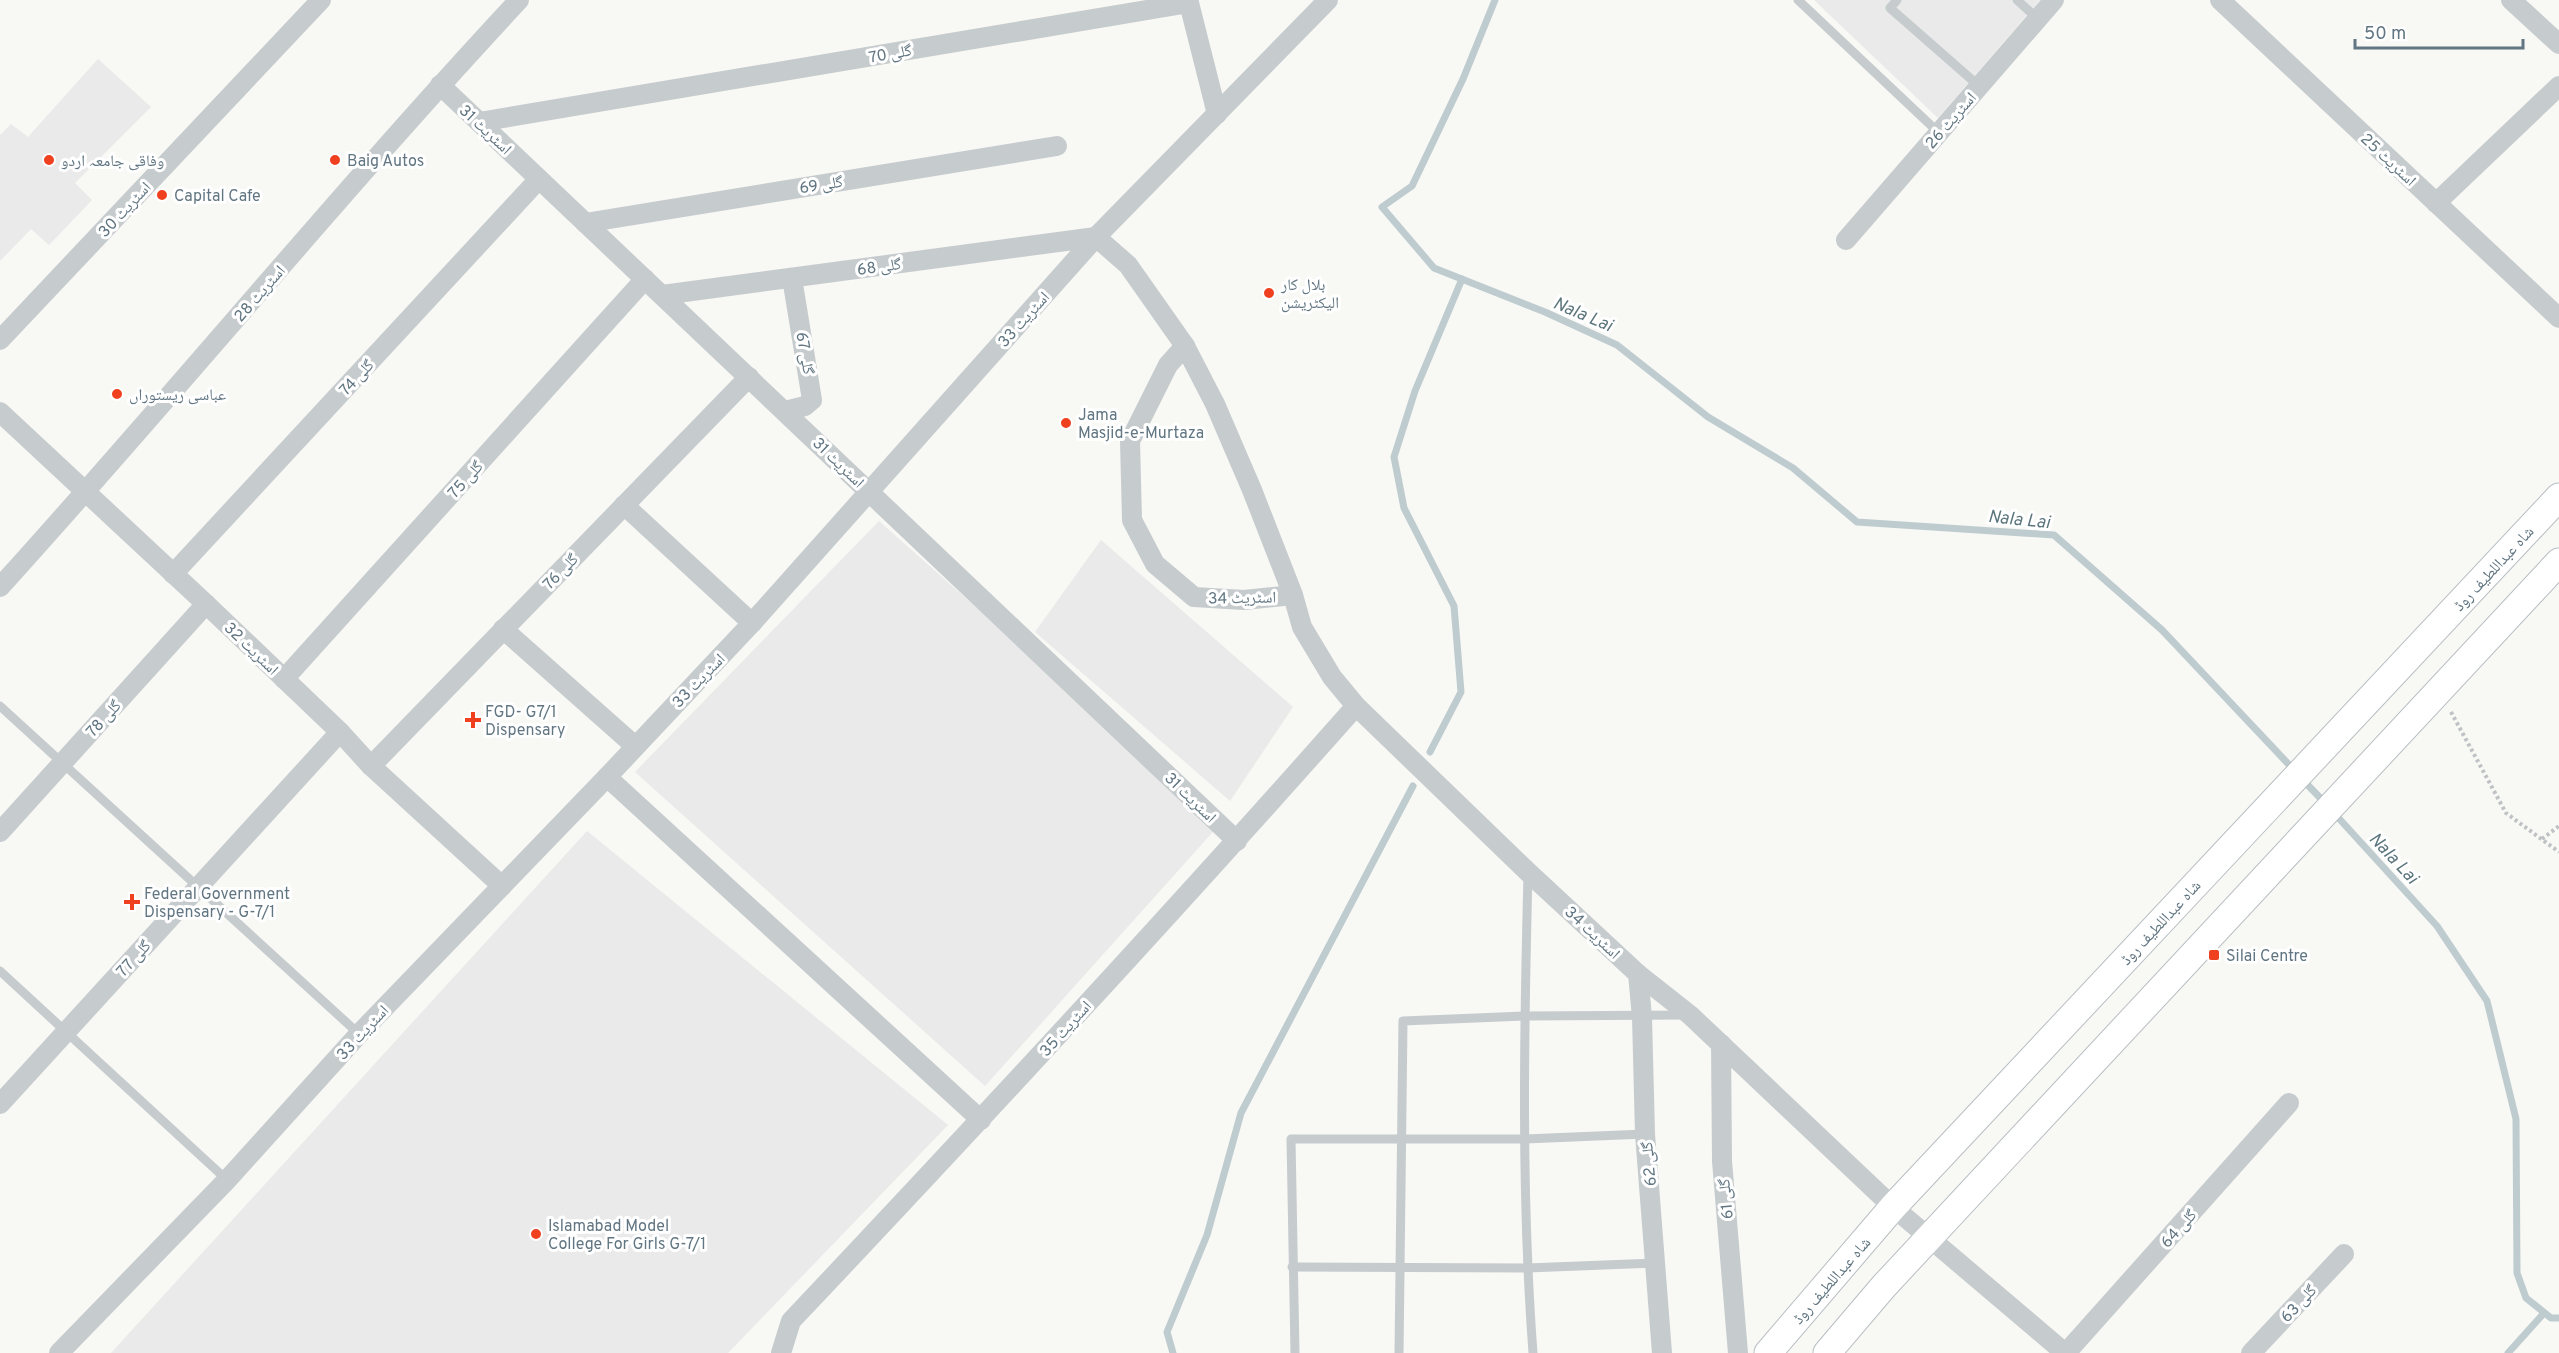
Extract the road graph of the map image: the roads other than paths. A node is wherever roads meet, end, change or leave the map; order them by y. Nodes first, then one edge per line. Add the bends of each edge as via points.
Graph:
1 (321, 0) edge
2 (519, 0) edge
3 (1328, 0) edge
4 (1798, 0) edge
5 (1897, 0) edge
6 (2017, 0) edge
7 (2054, 0) edge
8 (2220, 0) edge
9 (2511, 0) edge
10 (2038, 19) junction
11 (2559, 44) edge
12 (440, 86) junction
13 (1979, 86) junction
14 (2559, 86) edge
15 (1217, 114) junction
16 (479, 122) junction
17 (1939, 133) junction
18 (1057, 146) dead end
19 (539, 179) junction
20 (2436, 203) junction
21 (585, 223) junction
22 (1096, 237) junction
23 (1846, 240) dead end
24 (792, 278) junction
25 (645, 279) junction
26 (662, 295) junction
27 (2559, 318) edge
28 (0, 340) edge
29 (1185, 346) junction
30 (748, 377) junction
31 (785, 411) junction
32 (0, 412) edge
33 (870, 491) junction
34 (85, 493) junction
35 (2559, 497) edge
36 (624, 505) junction
37 (2555, 573) edge
38 (173, 574) junction
39 (0, 587) edge
40 (1293, 595) junction
41 (206, 604) junction
42 (752, 623) junction
43 (503, 629) junction
44 (284, 679) junction
45 (0, 706) edge
46 (1356, 706) junction
47 (340, 732) junction
48 (635, 746) junction
49 (62, 763) junction
50 (371, 766) junction
51 (607, 777) junction
52 (0, 832) edge
53 (1237, 841) junction
54 (1528, 872) junction
55 (502, 886) junction
56 (198, 887) junction
57 (0, 971) edge
58 (1638, 974) junction
59 (1690, 1015) junction
60 (1524, 1016) junction
61 (1642, 1017) junction
62 (66, 1032) junction
63 (358, 1034) junction
64 (1721, 1044) junction
65 (2289, 1103) dead end
66 (0, 1104) edge
67 (981, 1120) junction
68 (1645, 1134) junction
69 (1401, 1139) junction
70 (1525, 1139) junction
71 (227, 1180) junction
72 (1893, 1208) junction
73 (1930, 1239) junction
74 (2344, 1254) dead end
75 (1657, 1263) junction
76 (1399, 1266) junction
77 (1292, 1267) junction
78 (1527, 1268) junction
79 (59, 1353) edge
80 (781, 1353) edge
81 (1295, 1353) edge
82 (1399, 1353) edge
83 (1533, 1353) edge
84 (1662, 1353) edge
85 (1738, 1353) edge
86 (1768, 1353) edge
87 (1827, 1353) edge
88 (2066, 1353) edge
89 (2251, 1353) edge

1 - 28 street, اسٹریٹ 30
2 - 12 street, اسٹریٹ 28
3 - 15 street, اسٹریٹ 33
4 - 17 lane
5 - 13 lane via 1890,8
6 - 10 lane
7 - 10 street, اسٹریٹ 26
8 - 20 street, اسٹریٹ 25
9 - 11 street
10 - 13 street, اسٹریٹ 26
12 - 16 street, اسٹریٹ 31
12 - 34 street, اسٹریٹ 28
13 - 17 street, اسٹریٹ 26
14 - 20 street
15 - 16 street, گلی 70 via 1189,3
15 - 22 street, اسٹریٹ 33
16 - 19 street, اسٹریٹ 31
17 - 23 street, اسٹریٹ 26
18 - 21 street, گلی 69
19 - 21 street, اسٹریٹ 31
19 - 38 street, گلی 74
20 - 27 street, اسٹریٹ 25
21 - 25 street, اسٹریٹ 31
22 - 24 street, گلی 68
22 - 29 street, اسٹریٹ 34 via 1128,265
22 - 33 street, اسٹریٹ 33
24 - 26 street, گلی 68
24 - 31 street, گلی 67 via 812,400
25 - 26 street, اسٹریٹ 31
25 - 44 street, گلی 75
26 - 30 street, اسٹریٹ 31
29 - 40 street, اسٹریٹ 34 via 1215,404
29 - 40 street, اسٹریٹ 34 via 1168,365 1130,441 1132,520 1155,564 1194,597 1244,600
30 - 31 street, اسٹریٹ 31
30 - 36 street, گلی 76
31 - 33 street, اسٹریٹ 31
32 - 34 street, اسٹریٹ 32
33 - 42 street, اسٹریٹ 33
33 - 53 street, اسٹریٹ 31
34 - 38 street, اسٹریٹ 32
34 - 39 street, اسٹریٹ 28
35 - 72 street, شاہ عبداللطیف روڈ
36 - 42 street
36 - 43 street, گلی 76
37 - 73 street via 2439,690
38 - 41 street, اسٹریٹ 32
40 - 46 street, اسٹریٹ 34 via 1302,627 1332,677
41 - 44 street, اسٹریٹ 32
41 - 49 street, گلی 78
42 - 48 street, اسٹریٹ 33
43 - 48 street
43 - 50 street, گلی 76
44 - 47 street, اسٹریٹ 32
45 - 49 lane
46 - 53 street, اسٹریٹ 35
46 - 54 street, اسٹریٹ 34
47 - 50 street, اسٹریٹ 32
47 - 56 street, گلی 77
48 - 51 street, اسٹریٹ 33
49 - 52 street, گلی 78
49 - 56 lane
50 - 55 street, اسٹریٹ 32
51 - 55 street, اسٹریٹ 33
51 - 67 street
53 - 67 street, اسٹریٹ 35
54 - 58 street, اسٹریٹ 34
54 - 60 lane
55 - 63 street, اسٹریٹ 33
56 - 62 street, گلی 77
56 - 63 lane
57 - 62 lane
58 - 59 street, اسٹریٹ 34
58 - 61 street, گلی 62
59 - 61 lane
59 - 64 street, اسٹریٹ 34
60 - 61 lane
60 - 69 lane via 1402,1021
60 - 70 lane
61 - 68 street, گلی 62
62 - 66 street, گلی 77
62 - 71 lane
63 - 71 street, اسٹریٹ 33
64 - 72 street, اسٹریٹ 34
64 - 85 street, گلی 61 via 1722,1161
65 - 88 street, گلی 64
67 - 80 street, اسٹریٹ 35 via 791,1321
68 - 70 lane
68 - 75 street, گلی 62
69 - 70 lane
69 - 76 lane
69 - 77 lane via 1291,1139
70 - 78 lane
71 - 79 street, اسٹریٹ 33
72 - 73 street, اسٹریٹ 34
72 - 86 street, شاہ عبداللطیف روڈ
73 - 87 street
73 - 88 street, اسٹریٹ 34
74 - 89 street, گلی 63
75 - 78 lane
75 - 84 street, گلی 62
76 - 77 lane
76 - 78 lane
76 - 82 lane
77 - 81 lane
78 - 83 lane

